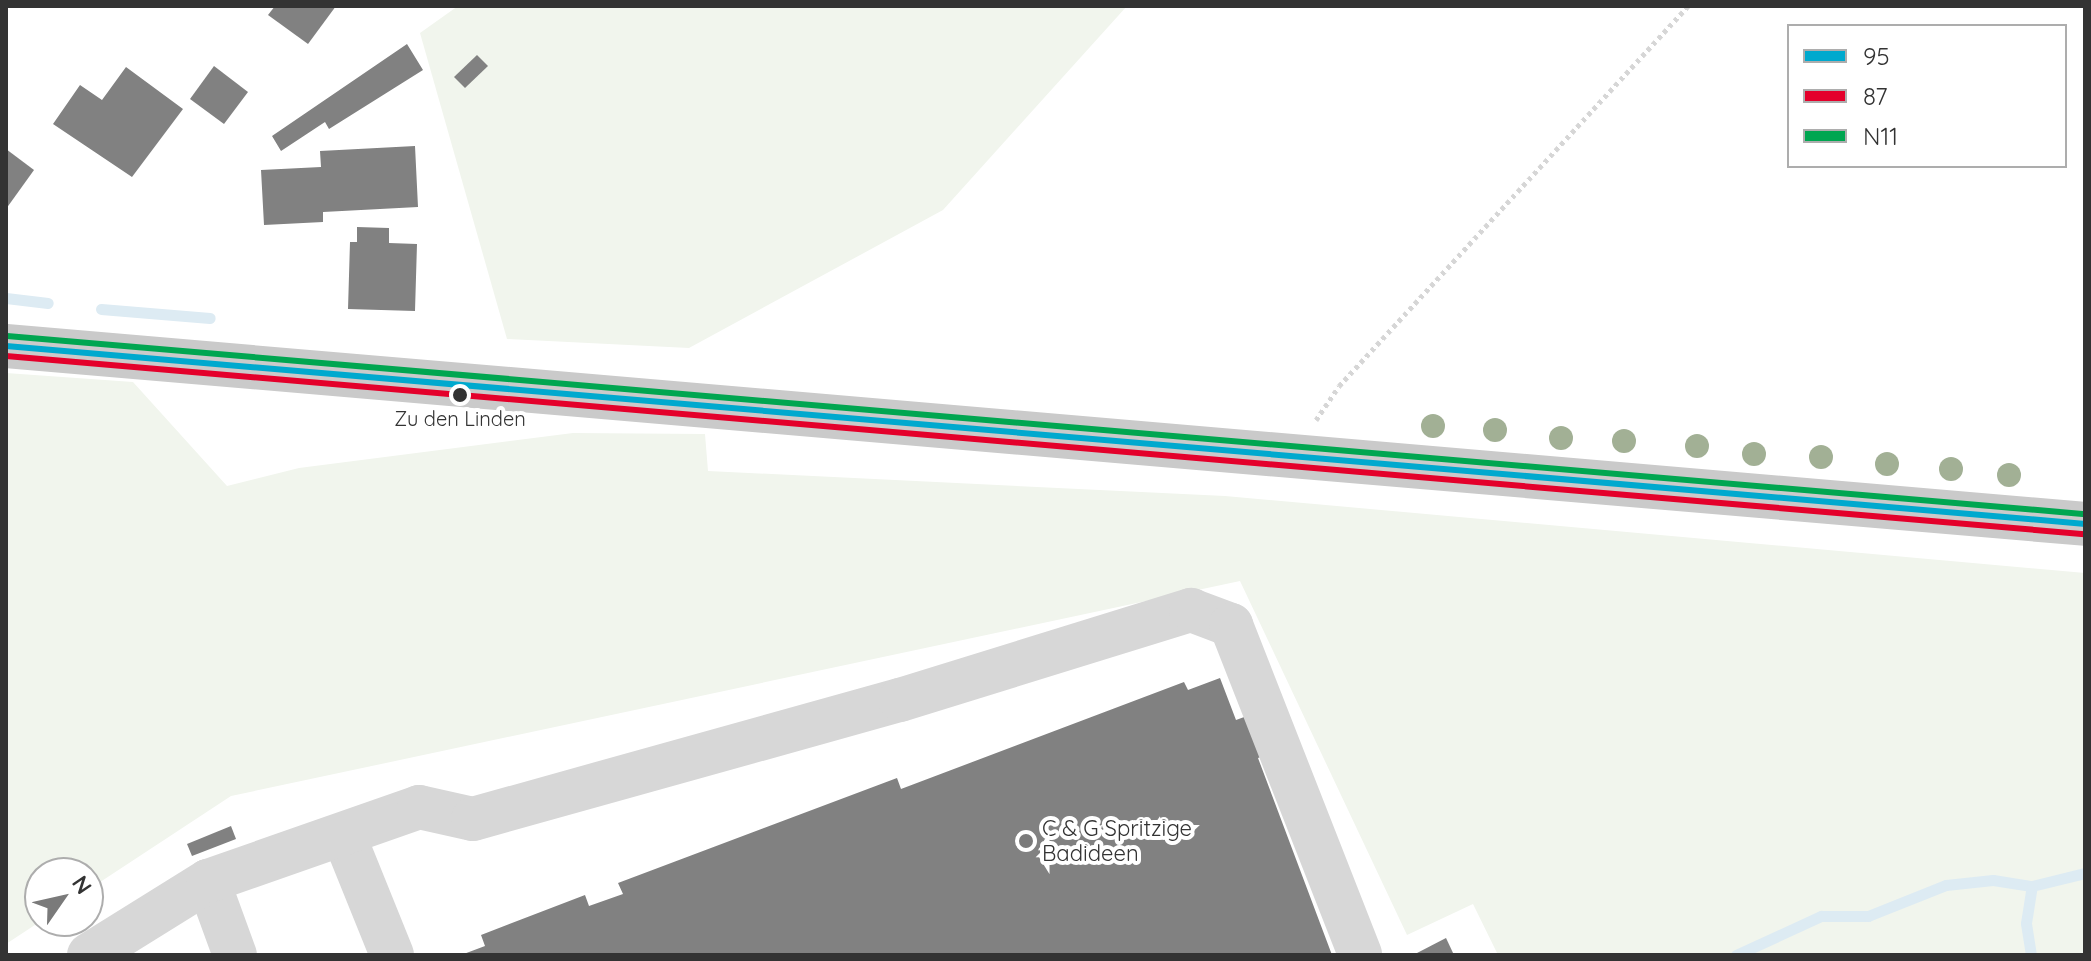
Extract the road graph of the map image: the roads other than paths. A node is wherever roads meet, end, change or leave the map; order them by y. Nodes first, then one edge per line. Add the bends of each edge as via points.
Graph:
1 (6, 346) edge
2 (2085, 524) edge
3 (344, 836) junction
4 (208, 881) junction
5 (89, 955) edge
6 (235, 955) edge
7 (392, 955) edge
8 (1360, 955) edge

1 - 2 main road
3 - 4 lane
3 - 7 lane
3 - 8 lane via 419,807 473,819 900,700 1191,610 1231,625
4 - 5 lane
4 - 6 lane

